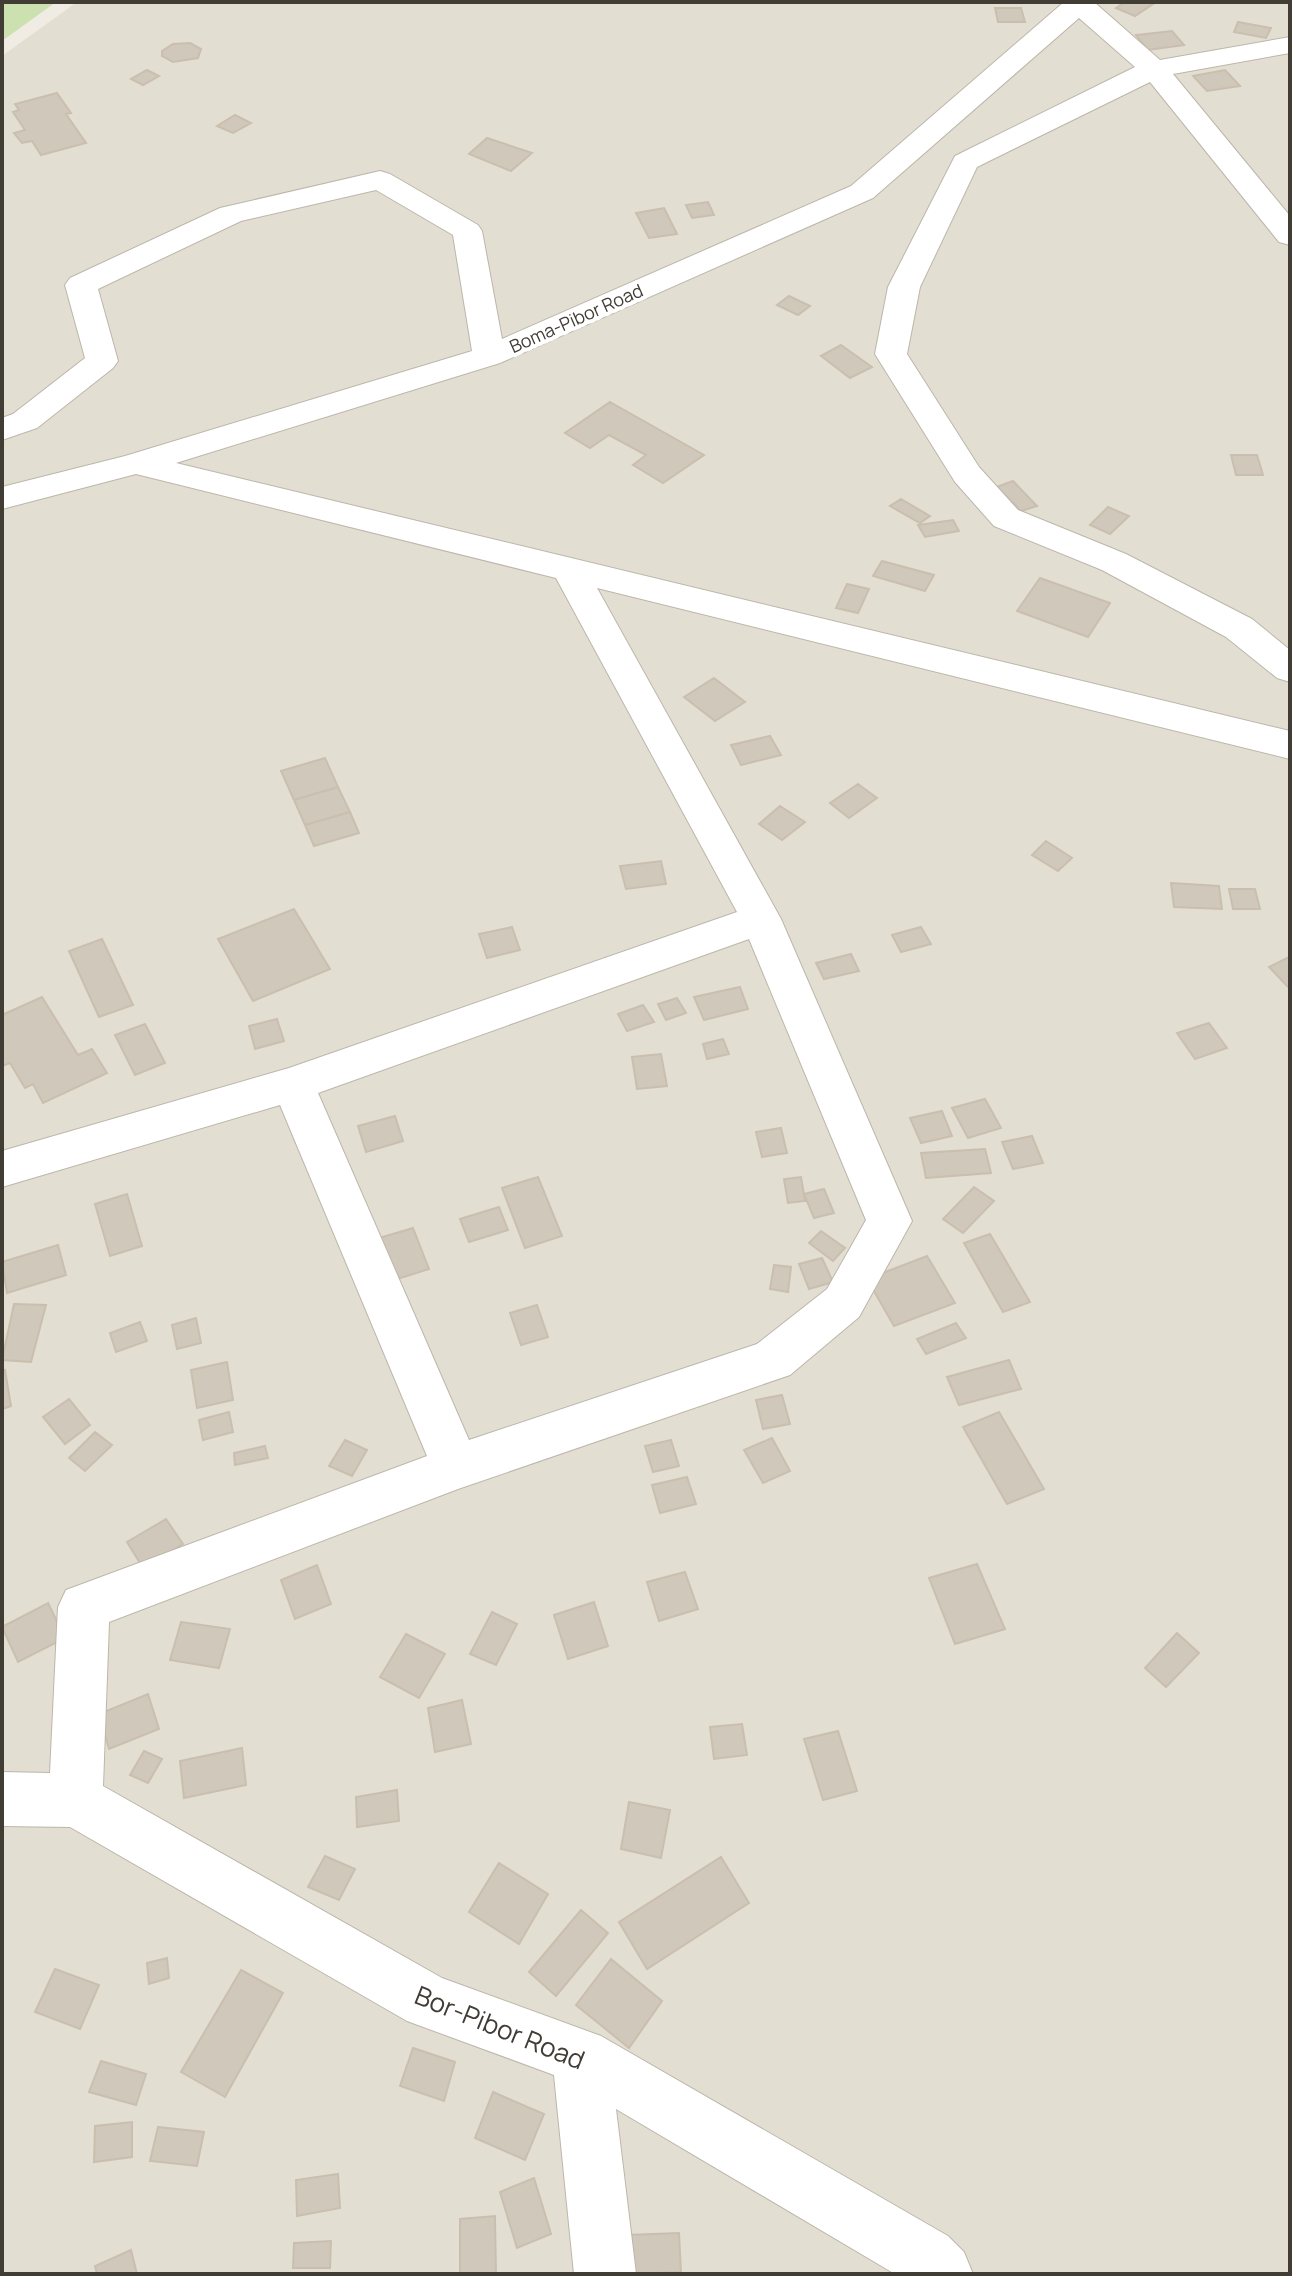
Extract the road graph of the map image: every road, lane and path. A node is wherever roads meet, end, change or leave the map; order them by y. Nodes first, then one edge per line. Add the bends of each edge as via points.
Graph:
1 (1079, 3) edge
2 (1290, 45) edge
3 (1154, 69) junction
4 (1290, 236) edge
5 (489, 356) junction
6 (2, 430) edge
7 (135, 464) junction
8 (2, 498) edge
9 (569, 569) junction
10 (1290, 669) edge
11 (1290, 745) edge
12 (761, 919) junction
13 (293, 1084) junction
14 (2, 1169) edge
15 (456, 1467) junction
16 (2, 1799) edge
17 (76, 1800) junction
18 (581, 2056) junction
19 (605, 2274) edge
20 (942, 2274) edge

1 - 3 street
1 - 5 street, Boma-Pibor Road via 862,192
2 - 3 street
3 - 4 street
3 - 10 street via 965,162 904,287 891,354 967,474 1006,518 1114,562 1225,620
5 - 6 street via 467,231 380,180 231,214 81,285 102,361 25,421
5 - 7 street, Boma-Pibor Road
7 - 8 street, Boma-Pibor Road
7 - 9 street
9 - 11 street
9 - 12 street
12 - 13 street
12 - 15 street via 889,1221 843,1303 773,1360
13 - 14 street
13 - 15 street
15 - 17 street via 84,1607
16 - 17 street, Bor-Pibor Road
17 - 18 street, Bor-Pibor Road via 427,2001
18 - 19 street
18 - 20 street, Bor-Pibor Road via 926,2258

